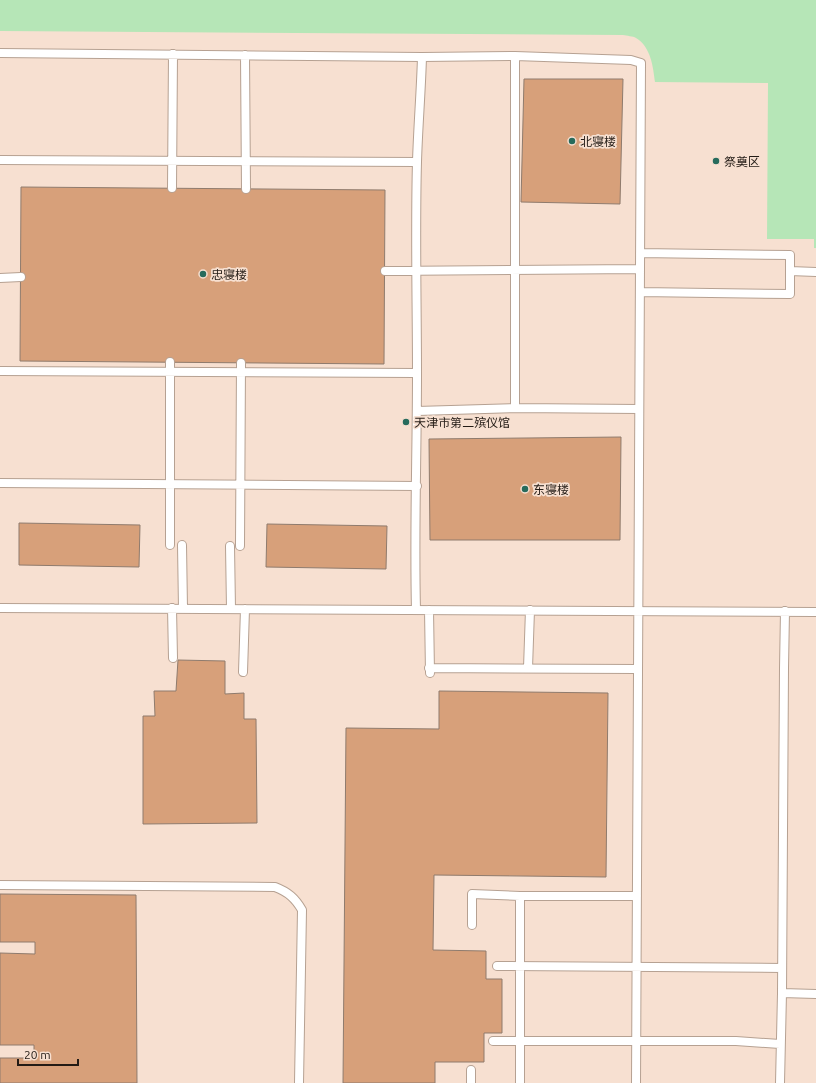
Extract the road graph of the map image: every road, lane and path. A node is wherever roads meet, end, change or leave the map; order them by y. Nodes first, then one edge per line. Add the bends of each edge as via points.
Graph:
1 (0, 53) edge
2 (173, 54) junction
3 (245, 55) junction
4 (515, 56) junction
5 (422, 57) junction
6 (0, 160) edge
7 (173, 161) junction
8 (245, 161) junction
9 (417, 162) junction
10 (172, 188) dead end
11 (246, 189) dead end
12 (640, 253) junction
13 (640, 269) junction
14 (515, 270) junction
15 (385, 271) dead end
16 (416, 271) junction
17 (790, 271) junction
18 (816, 272) edge
19 (21, 277) dead end
20 (0, 278) edge
21 (640, 292) junction
22 (170, 362) dead end
23 (241, 363) dead end
24 (0, 371) edge
25 (170, 373) junction
26 (241, 373) junction
27 (418, 373) junction
28 (515, 408) junction
29 (639, 409) junction
30 (417, 411) junction
31 (0, 483) edge
32 (170, 485) junction
33 (240, 485) junction
34 (417, 486) junction
35 (170, 546) dead end
36 (182, 546) dead end
37 (230, 546) dead end
38 (240, 546) dead end
39 (0, 608) edge
40 (172, 608) junction
41 (182, 609) junction
42 (231, 609) junction
43 (245, 609) junction
44 (416, 610) junction
45 (429, 610) junction
46 (530, 610) junction
47 (638, 611) junction
48 (785, 611) junction
49 (816, 612) edge
50 (173, 658) dead end
51 (528, 668) junction
52 (638, 669) junction
53 (243, 672) dead end
54 (0, 885) edge
55 (520, 896) junction
56 (637, 896) junction
57 (472, 925) dead end
58 (497, 966) dead end
59 (520, 967) junction
60 (636, 967) junction
61 (782, 968) junction
62 (782, 993) junction
63 (816, 994) edge
64 (493, 1041) dead end
65 (520, 1041) junction
66 (636, 1041) junction
67 (780, 1044) junction
68 (471, 1070) dead end
69 (299, 1083) edge
70 (471, 1083) edge
71 (520, 1083) edge
72 (636, 1083) edge
73 (780, 1083) edge

1 - 2 lane
2 - 3 lane
2 - 7 lane
3 - 5 lane
3 - 8 lane
4 - 5 lane
4 - 12 lane via 631,60 641,63
4 - 14 lane
5 - 9 lane
6 - 7 lane
7 - 8 lane
7 - 10 lane
8 - 9 lane
8 - 11 lane
9 - 16 lane
12 - 13 lane
12 - 17 lane via 790,255
13 - 14 lane
13 - 21 lane
14 - 16 lane
14 - 28 lane
15 - 16 lane
16 - 27 lane
17 - 18 lane
17 - 21 lane via 790,294
19 - 20 lane
21 - 29 lane
22 - 25 lane
23 - 26 lane
24 - 25 lane
25 - 26 lane
25 - 32 lane
26 - 27 lane
26 - 33 lane
27 - 30 lane
28 - 29 lane
28 - 30 lane
29 - 47 lane
30 - 34 lane
31 - 32 lane
32 - 33 lane
32 - 35 lane
33 - 34 lane
33 - 38 lane
34 - 44 lane
36 - 41 lane
37 - 42 lane
39 - 40 lane
40 - 41 lane
40 - 50 lane
41 - 42 lane
42 - 43 lane
43 - 44 lane
43 - 53 lane
44 - 45 lane
45 - 46 lane
45 - 51 lane via 430,670
46 - 47 lane
46 - 51 lane
47 - 48 lane
47 - 52 lane
48 - 49 lane
48 - 61 lane
51 - 52 lane
52 - 56 lane
54 - 69 lane via 275,887 286,891 295,898 302,910
55 - 56 lane
55 - 57 lane via 472,894
55 - 59 lane
56 - 60 lane
58 - 59 lane
59 - 60 lane
59 - 65 lane
60 - 61 lane
60 - 66 lane
61 - 62 lane
62 - 63 lane
62 - 67 lane
64 - 65 lane
65 - 66 lane
65 - 71 lane
66 - 67 lane via 736,1041
66 - 72 lane
67 - 73 lane
68 - 70 lane

